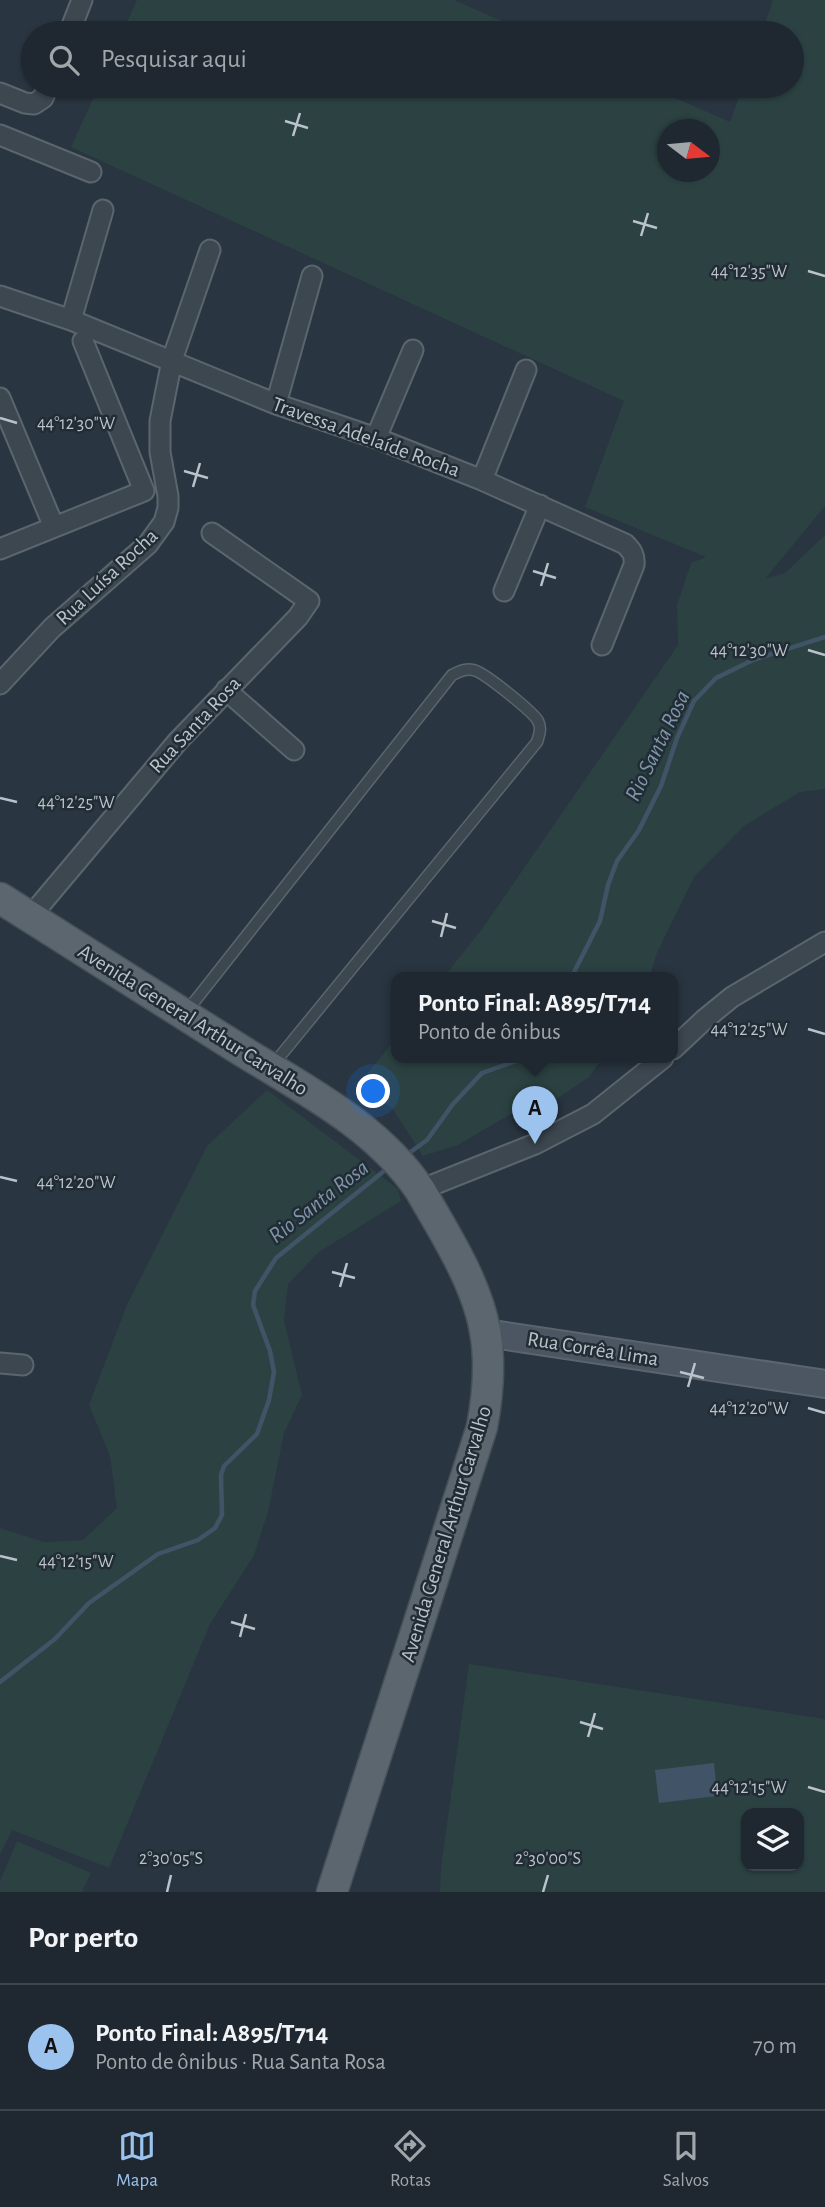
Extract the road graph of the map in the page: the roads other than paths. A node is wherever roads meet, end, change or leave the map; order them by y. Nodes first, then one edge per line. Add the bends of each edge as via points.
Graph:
1 (82, 0) edge
2 (74, 21) edge
3 (0, 93) edge
4 (43, 98) edge
5 (0, 135) edge
6 (91, 172) dead end
7 (103, 210) dead end
8 (210, 250) dead end
9 (312, 276) dead end
10 (0, 296) edge
11 (71, 320) junction
12 (83, 341) dead end
13 (414, 350) dead end
14 (172, 360) junction
15 (526, 370) dead end
16 (0, 398) edge
17 (276, 404) junction
18 (376, 438) junction
19 (482, 480) junction
20 (540, 505) junction
21 (54, 527) junction
22 (212, 533) dead end
23 (0, 548) edge
24 (504, 592) dead end
25 (603, 645) dead end
26 (0, 684) edge
27 (226, 690) junction
28 (294, 750) dead end
29 (0, 898) edge
30 (30, 917) junction
31 (825, 942) edge
32 (185, 1015) junction
33 (678, 1044) edge
34 (657, 1063) edge
35 (270, 1069) junction
36 (415, 1183) junction
37 (486, 1333) junction
38 (0, 1363) edge
39 (23, 1365) dead end
40 (825, 1384) edge
41 (332, 1892) edge

1 - 2 street
3 - 4 street via 25,103
5 - 6 street
7 - 11 street
8 - 14 street, Rua Luísa Rocha
9 - 17 street
10 - 11 street, Travessa Adelaíde Rocha
11 - 14 street, Travessa Adelaíde Rocha
12 - 21 street via 144,491
13 - 18 street
14 - 17 street, Travessa Adelaíde Rocha
14 - 26 street, Rua Luísa Rocha via 159,438 168,496 164,522 148,544 52,628
15 - 19 street
16 - 21 street
17 - 18 street, Travessa Adelaíde Rocha
18 - 19 street, Travessa Adelaíde Rocha
19 - 20 street, Travessa Adelaíde Rocha
20 - 24 street
20 - 25 street, Travessa Adelaíde Rocha via 632,551 632,574
21 - 23 street
22 - 27 street, Rua Santa Rosa via 309,601
27 - 28 street
27 - 30 street, Rua Santa Rosa
29 - 30 main road, Avenida General Arthur Carvalho
30 - 32 main road, Avenida General Arthur Carvalho
31 - 33 street via 732,997
32 - 35 main road, Avenida General Arthur Carvalho
32 - 35 lane via 452,675 461,670 485,674 537,718 541,729 537,742
34 - 36 street via 593,1114 535,1144
35 - 36 main road, Avenida General Arthur Carvalho via 382,1145
36 - 37 main road, Avenida General Arthur Carvalho via 475,1297
37 - 40 street, Rua Corrêa Lima
37 - 41 main road, Avenida General Arthur Carvalho via 488,1397 482,1427
38 - 39 street

